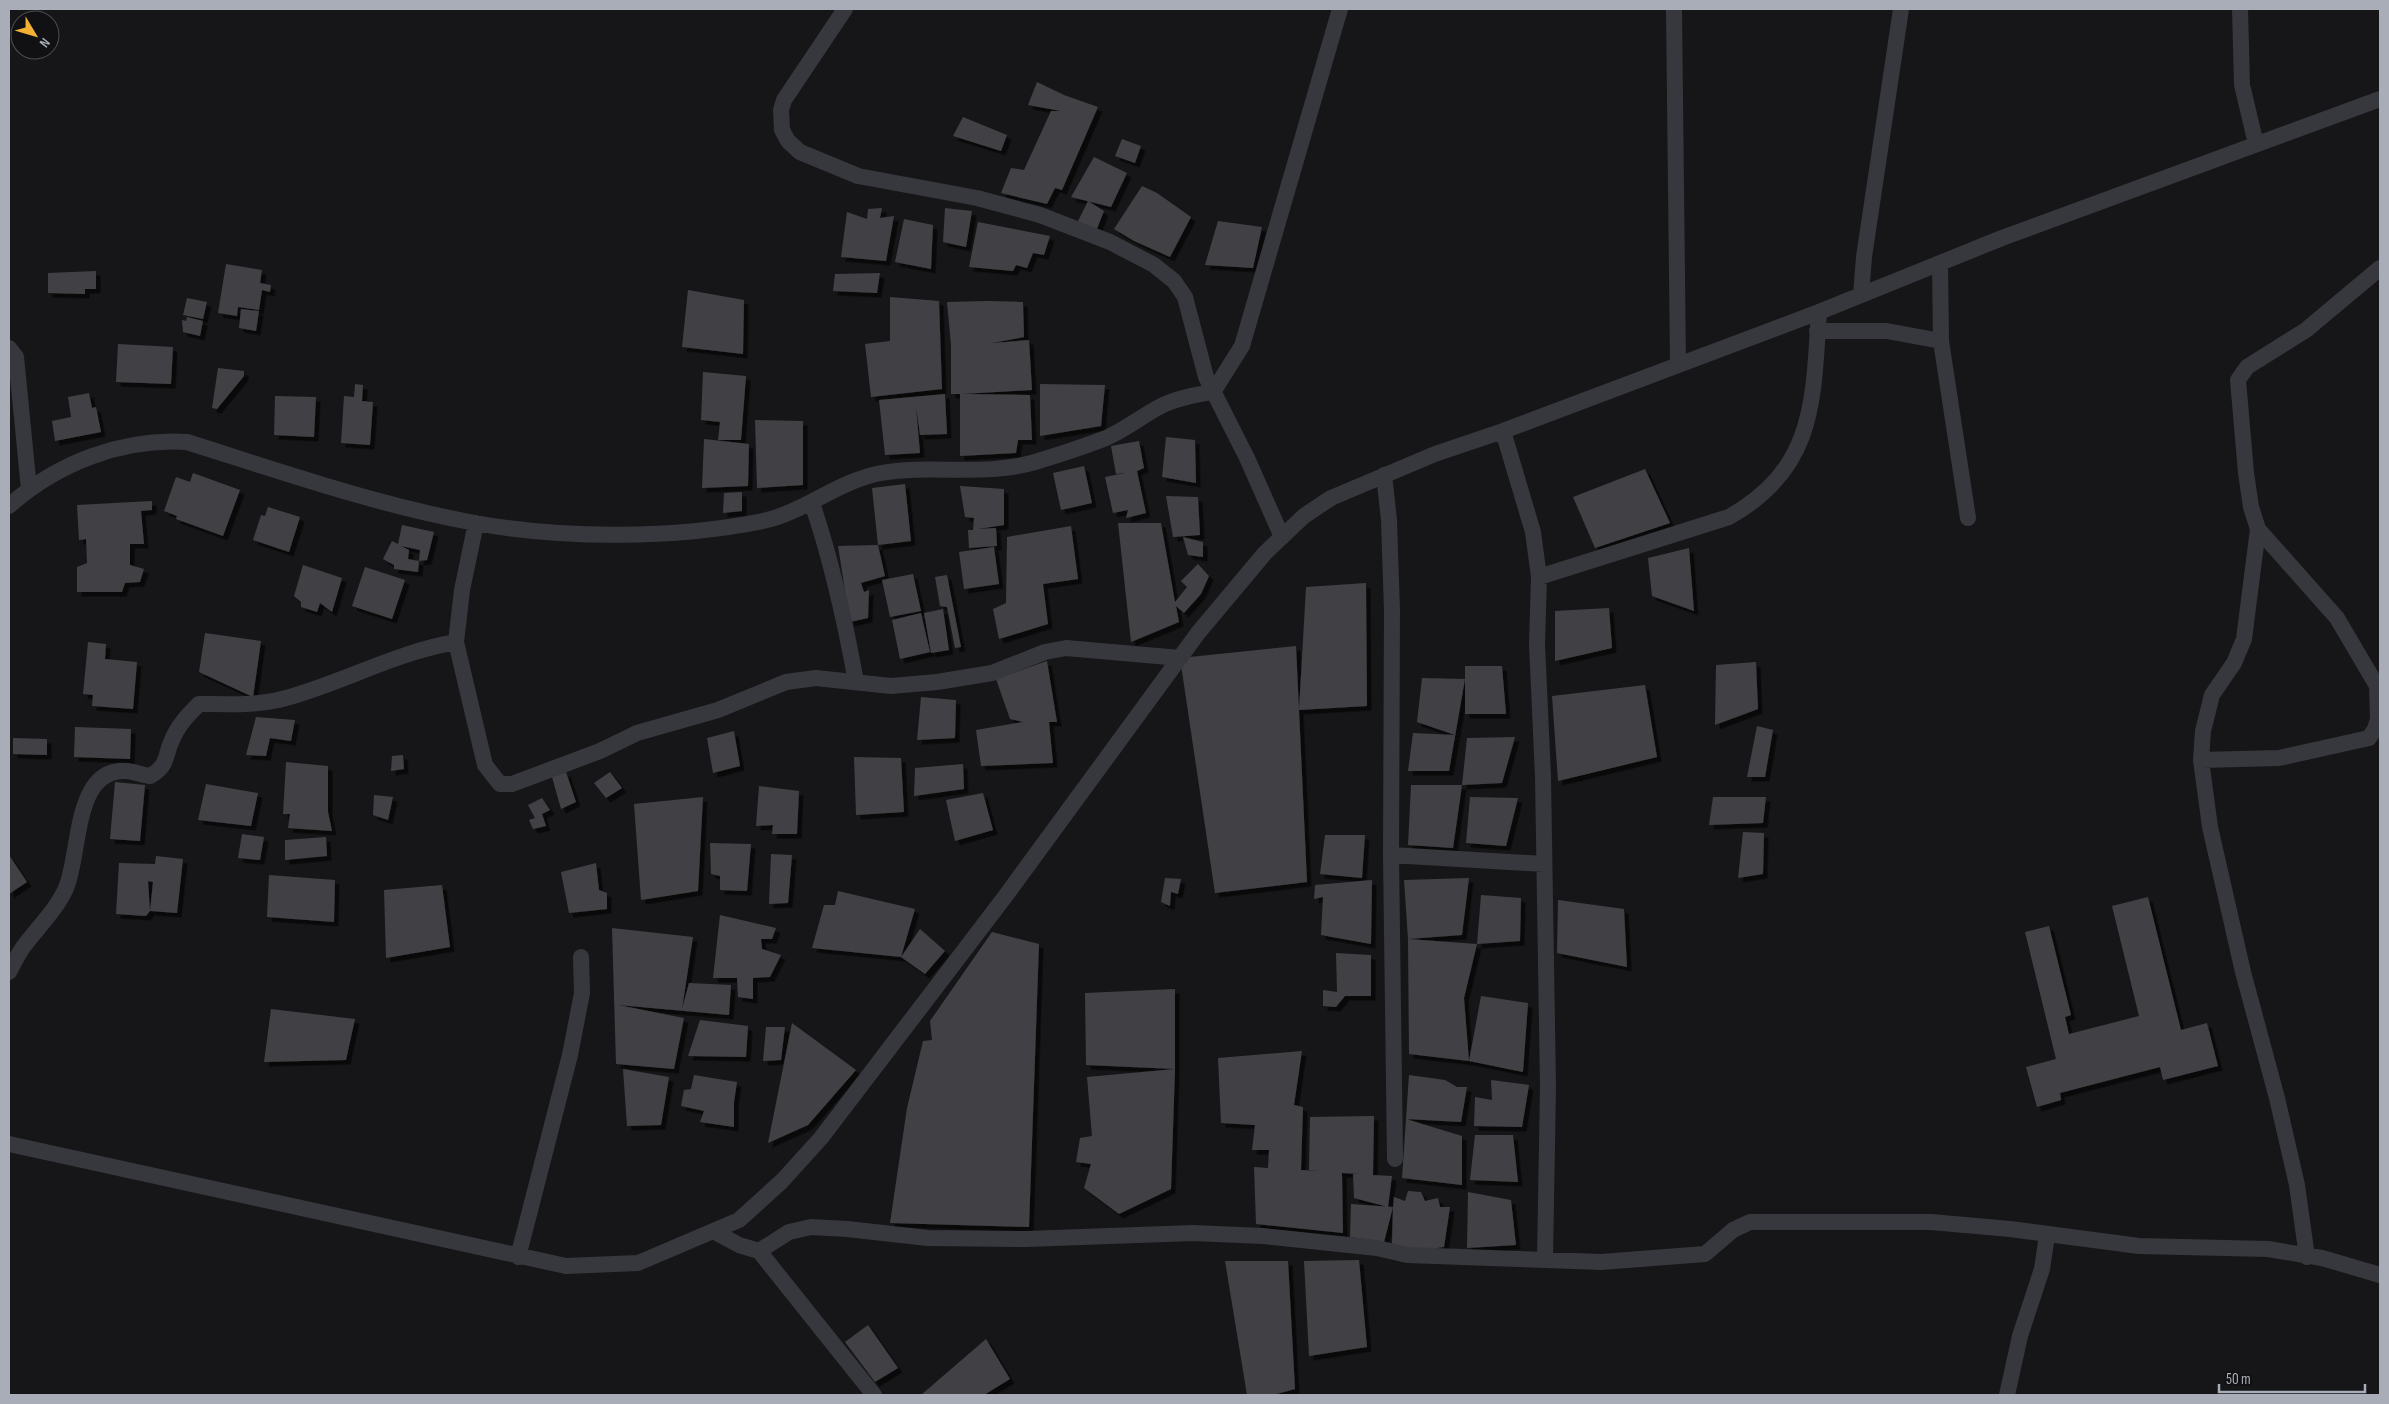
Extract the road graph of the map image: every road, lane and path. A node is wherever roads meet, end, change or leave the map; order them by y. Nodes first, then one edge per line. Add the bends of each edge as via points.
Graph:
1 (845, 9) edge
2 (1340, 9) edge
3 (1674, 9) edge
4 (1901, 9) edge
5 (2240, 9) edge
6 (2380, 99) edge
7 (2256, 144) junction
8 (1940, 263) junction
9 (2380, 268) edge
10 (1861, 295) junction
11 (1818, 312) junction
12 (1817, 331) junction
13 (1941, 341) junction
14 (9, 348) edge
15 (1678, 365) junction
16 (1212, 392) junction
17 (1503, 431) junction
18 (1384, 475) junction
19 (29, 489) junction
20 (812, 503) junction
21 (9, 506) edge
22 (1968, 518) dead end
23 (476, 523) junction
24 (2258, 529) junction
25 (1282, 537) junction
26 (1539, 577) junction
27 (456, 642) junction
28 (1180, 658) junction
29 (856, 682) junction
30 (2201, 760) junction
31 (1391, 855) junction
32 (1544, 864) junction
33 (581, 957) dead end
34 (9, 972) edge
35 (9, 1144) edge
36 (1396, 1159) dead end
37 (714, 1232) junction
38 (2048, 1235) junction
39 (759, 1251) junction
40 (518, 1257) junction
41 (2307, 1257) junction
42 (1545, 1259) junction
43 (2380, 1275) edge
44 (874, 1395) edge
45 (2007, 1395) edge

1 - 16 street via 784,100 782,130 795,148 858,176 977,198 1040,215 1110,242 1154,265 1174,281 1185,297
2 - 16 street via 1242,346
3 - 15 street
4 - 10 street
5 - 7 street via 2242,85
6 - 7 street
7 - 8 street
8 - 10 street
8 - 13 street
9 - 24 street via 2306,330 2239,376 2246,474
10 - 11 street
11 - 12 street
11 - 15 street
12 - 13 street via 1887,331
12 - 26 street via 1813,395 1807,427 1784,472 1754,503 1729,517
13 - 22 street
14 - 19 street via 16,357
15 - 17 street
16 - 20 street via 1162,405 1106,438 1033,462 988,470 915,469 878,474 834,489
16 - 25 street via 1247,458
17 - 18 street
17 - 26 street via 1533,532
18 - 25 street via 1331,498 1304,516
18 - 31 street via 1392,611
19 - 21 street
19 - 23 street via 78,462 106,451 131,445 187,442 326,486
20 - 23 street via 763,521 656,534 576,534
20 - 29 street via 845,616
23 - 27 street via 462,590
24 - 30 street via 2244,639 2234,663 2212,696 2203,731
24 - 30 street via 2337,618 2356,646 2377,686 2378,719 2369,738 2338,746 2279,758
25 - 28 street via 1259,560
26 - 32 street via 1537,644
27 - 29 street via 485,765 500,784 512,784 600,751 636,733 718,710 786,682 816,678
27 - 34 street via 427,647 284,699 243,704 199,704 180,724 165,764 159,771 150,776 126,771 110,773 96,782 83,808 67,886 60,900 22,948
28 - 29 street via 1066,648 1045,652 992,673 937,682 891,686
28 - 37 street via 1004,898 821,1138 782,1181 739,1220
30 - 41 street via 2210,827 2297,1185
31 - 32 street
31 - 36 street
32 - 42 street via 1548,1086
33 - 40 street via 581,1002
35 - 40 street
37 - 39 street
37 - 40 street via 638,1263 566,1266
38 - 41 street via 2139,1246 2268,1249
38 - 42 street via 1931,1222 1750,1222 1734,1230 1705,1254 1601,1262
38 - 45 street via 2042,1269 2020,1336
39 - 42 street via 789,1232 811,1227 928,1238 1026,1239 1193,1233 1263,1236 1377,1248 1406,1255
39 - 44 street
41 - 43 street via 2322,1258

